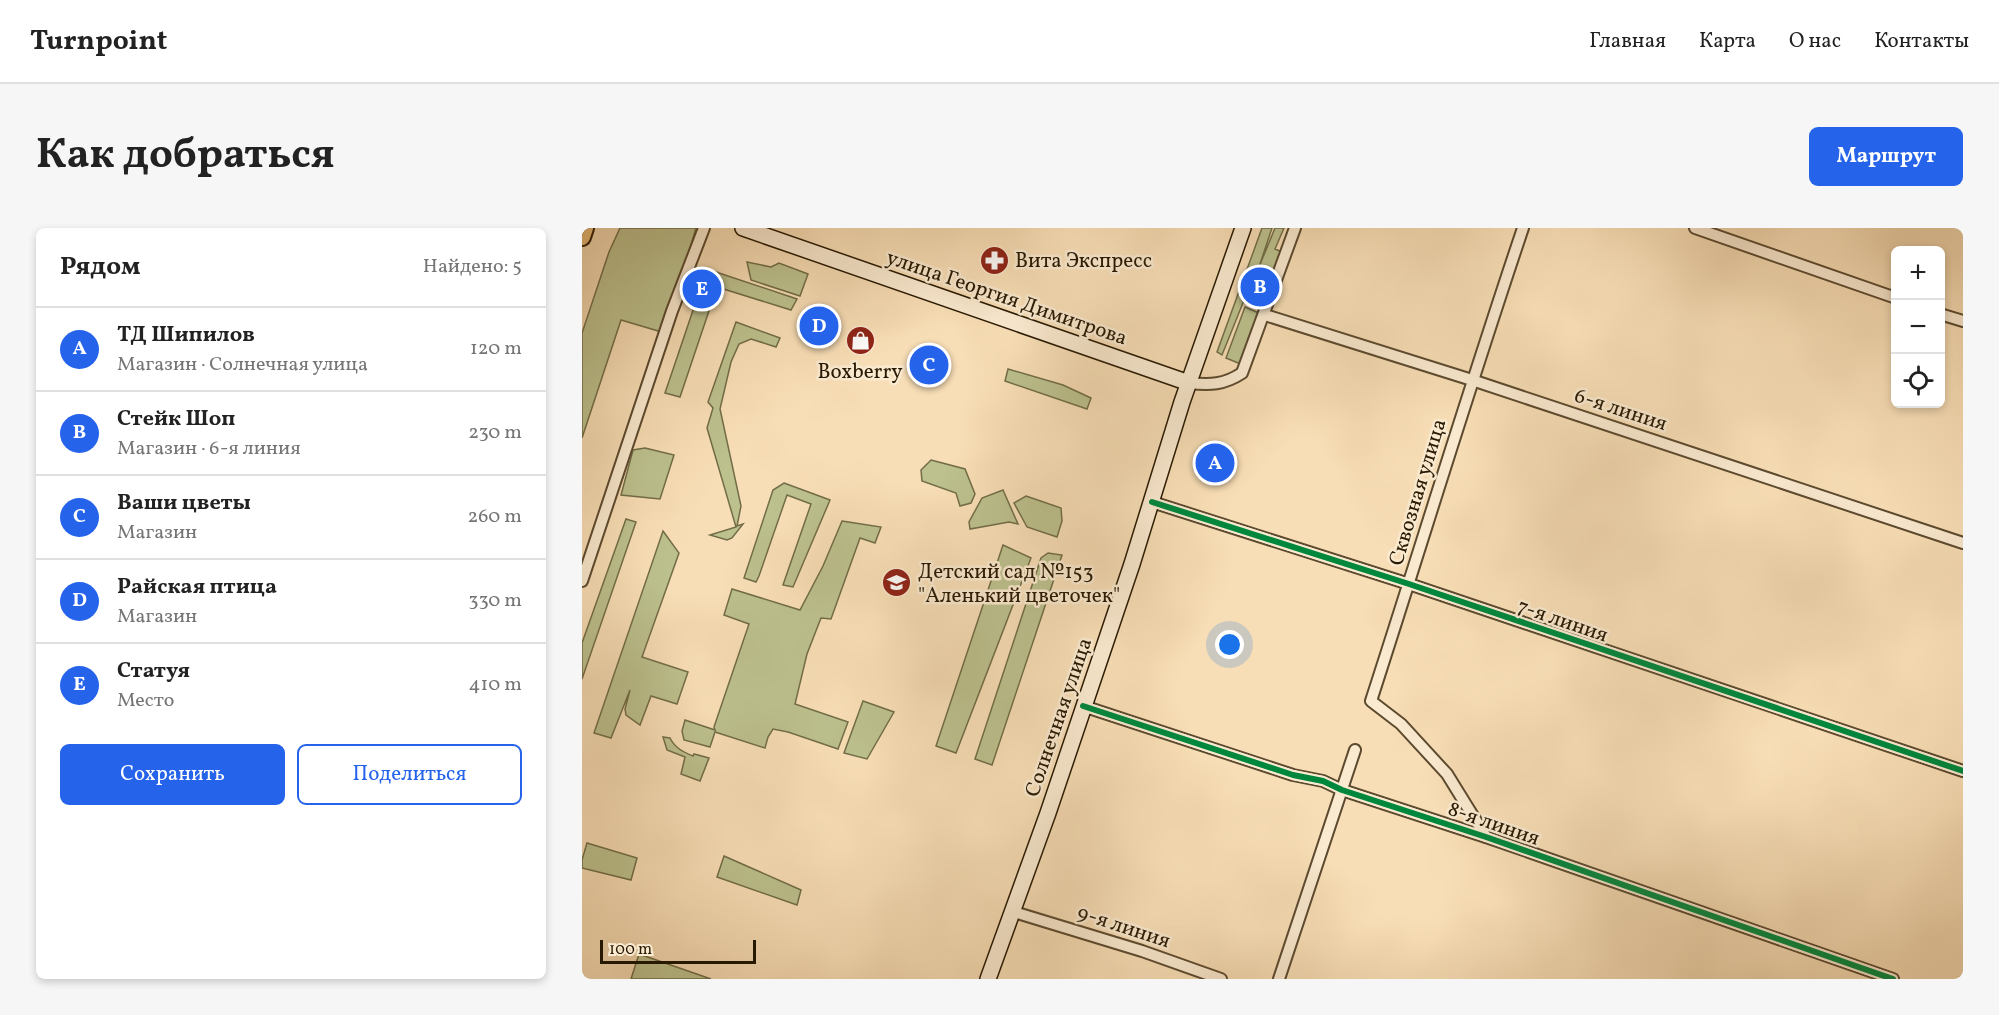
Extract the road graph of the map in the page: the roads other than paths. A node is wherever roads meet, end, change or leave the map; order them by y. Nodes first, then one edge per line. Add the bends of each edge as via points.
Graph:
1 (585, 228) edge
2 (704, 228) edge
3 (743, 228) edge
4 (1243, 228) edge
5 (1295, 228) edge
6 (1524, 228) edge
7 (1695, 228) edge
8 (582, 237) edge
9 (1891, 296) edge
10 (1265, 315) junction
11 (1945, 315) edge
12 (1963, 321) edge
13 (1472, 380) junction
14 (1189, 382) junction
15 (1152, 502) junction
16 (1963, 543) edge
17 (582, 581) edge
18 (1409, 584) junction
19 (1083, 706) junction
20 (1355, 750) dead end
21 (1963, 771) edge
22 (1342, 790) junction
23 (1486, 837) junction
24 (1014, 912) junction
25 (988, 979) edge
26 (1221, 979) edge
27 (1279, 979) edge
28 (1893, 979) edge

1 - 8 main road
2 - 17 street via 672,311
3 - 14 main road, улица Георгия Димитрова
4 - 14 main road, Солнечная улица
5 - 10 street
6 - 13 street, Сквозная улица
7 - 9 street
10 - 13 street, 6-я линия
10 - 14 street via 1242,374 1211,386
11 - 12 street
13 - 16 street, 6-я линия
13 - 18 street, Сквозная улица
14 - 15 main road, Солнечная улица
15 - 18 street, 7-я линия
15 - 19 main road, Солнечная улица
18 - 21 street, 7-я линия
18 - 23 street, Сквозная улица via 1371,701 1401,724 1447,774
19 - 22 street, 8-я линия
19 - 24 main road, Солнечная улица
20 - 22 street
22 - 23 street, 8-я линия
22 - 27 street
23 - 28 street, 8-я линия
24 - 25 main road, Солнечная улица
24 - 26 street, 9-я линия

